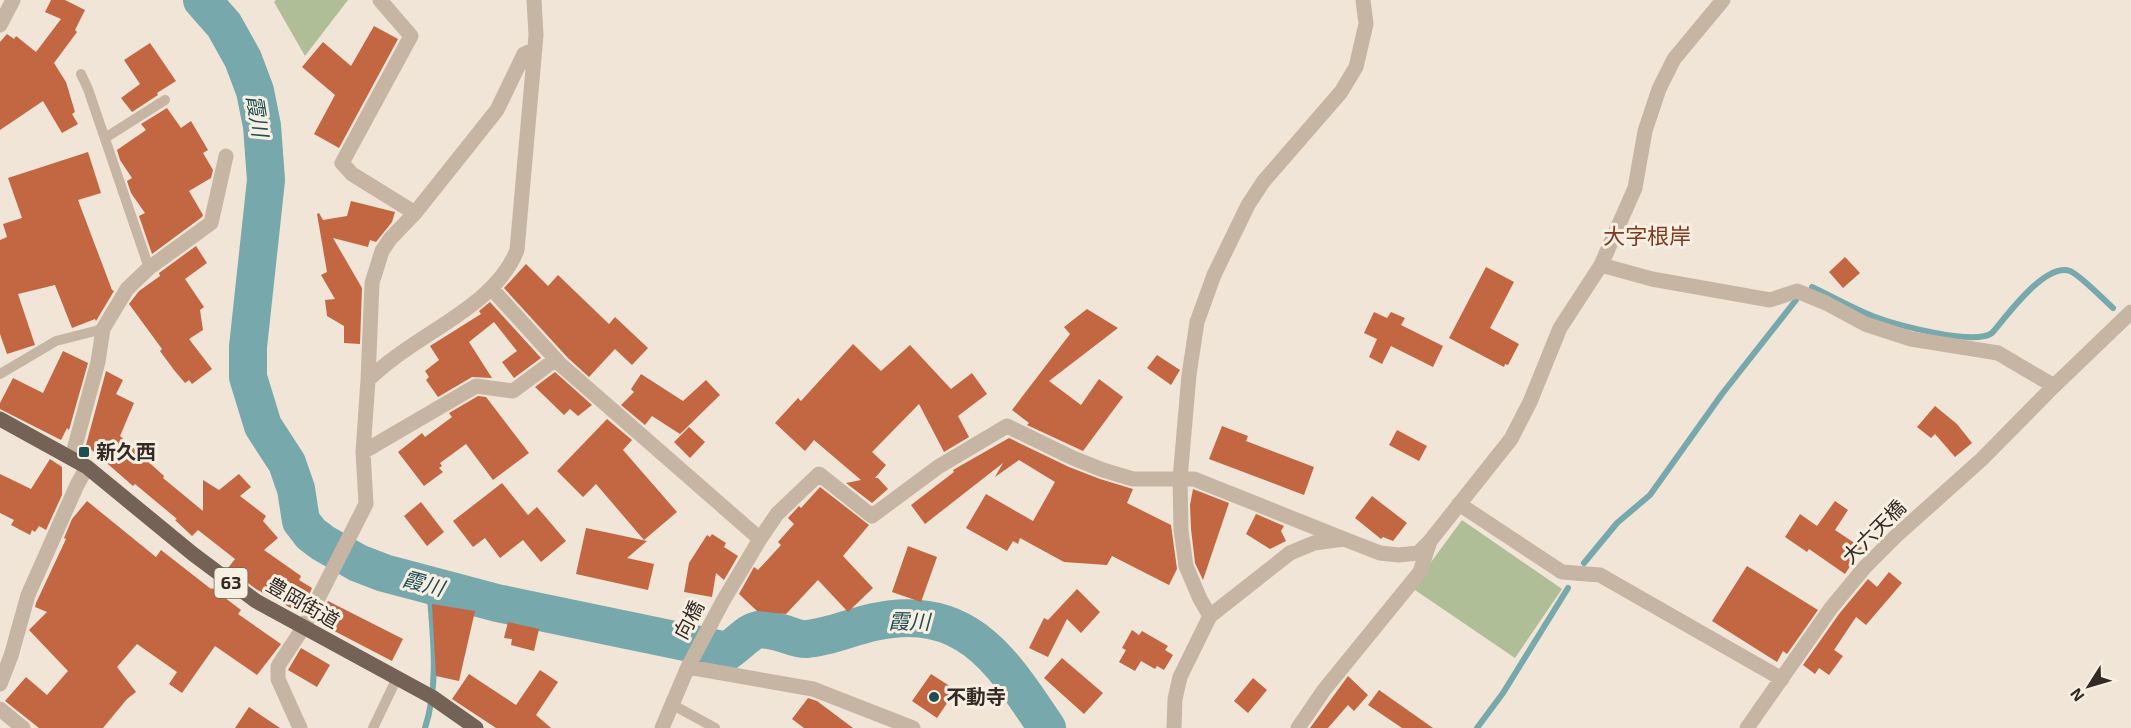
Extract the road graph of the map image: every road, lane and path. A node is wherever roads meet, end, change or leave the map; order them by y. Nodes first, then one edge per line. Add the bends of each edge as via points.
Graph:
1 (380, 0) edge
2 (534, 0) edge
3 (1363, 0) edge
4 (1723, 0) edge
5 (7, 3) edge
6 (0, 25) edge
7 (535, 49) junction
8 (81, 74) dead end
9 (165, 100) dead end
10 (105, 138) junction
11 (226, 156) dead end
12 (415, 213) junction
13 (1601, 265) junction
14 (149, 268) junction
15 (491, 288) junction
16 (2131, 312) edge
17 (103, 329) junction
18 (556, 360) junction
19 (0, 374) edge
20 (368, 380) junction
21 (2054, 386) junction
22 (0, 419) edge
23 (363, 452) junction
24 (72, 457) junction
25 (87, 467) junction
26 (1180, 479) junction
27 (1459, 504) junction
28 (760, 539) junction
29 (1344, 539) junction
30 (1430, 541) junction
31 (1210, 616) junction
32 (303, 628) junction
33 (690, 663) junction
34 (397, 678) junction
35 (1782, 679) junction
36 (0, 684) edge
37 (673, 705) junction
38 (0, 709) edge
39 (23, 728) edge
40 (300, 728) edge
41 (373, 728) edge
42 (476, 728) edge
43 (662, 728) edge
44 (716, 728) edge
45 (913, 728) edge
46 (1174, 728) edge
47 (1298, 728) edge
48 (1747, 728) edge

1 - 12 street via 411,36 342,163 352,174
2 - 7 street
3 - 26 street via 1366,24 1356,68 1341,92 1263,182 1212,278 1197,322
4 - 13 street via 1674,59 1659,89 1645,131 1635,188
5 - 6 street
7 - 12 street via 524,54 497,110
7 - 15 street via 517,249 512,262
8 - 10 lane
9 - 10 lane
10 - 14 lane
11 - 14 street via 211,223
12 - 20 street via 390,239 375,268
13 - 21 street via 1652,279 1770,300 1797,291 1865,324 1911,339 1998,353
13 - 27 street via 1560,328 1511,439
14 - 17 street via 128,289
15 - 18 street
15 - 20 street
16 - 21 street, 大六天橋
17 - 19 lane via 56,341
17 - 24 street
18 - 23 street via 513,391 476,386
18 - 28 street
20 - 23 street
21 - 35 street, 大六天橋 via 1983,459 1865,567
22 - 24 main road, 豊岡街道 / 63
23 - 32 street via 366,504
24 - 25 main road, 豊岡街道 / 63
25 - 32 main road, 豊岡街道 / 63 via 227,581
25 - 36 street via 28,595
26 - 28 street, 向橋 via 1133,479 1103,470 1007,426 938,467 872,516 819,474 777,514
26 - 29 street via 1194,479
26 - 31 street via 1186,566
27 - 30 street
27 - 35 street via 1562,572 1600,575
28 - 33 street, 向橋
29 - 30 street via 1380,553 1399,555 1418,553
29 - 31 street via 1314,543 1290,554
30 - 47 street via 1420,572
31 - 46 street via 1180,677
32 - 34 main road, 豊岡街道 / 63
32 - 40 street via 278,666 278,679
33 - 37 street, 向橋
33 - 45 street via 813,689
34 - 41 lane
34 - 42 main road, 豊岡街道 / 63
35 - 48 street, 大六天橋
37 - 43 street, 向橋
37 - 44 lane
38 - 39 street

